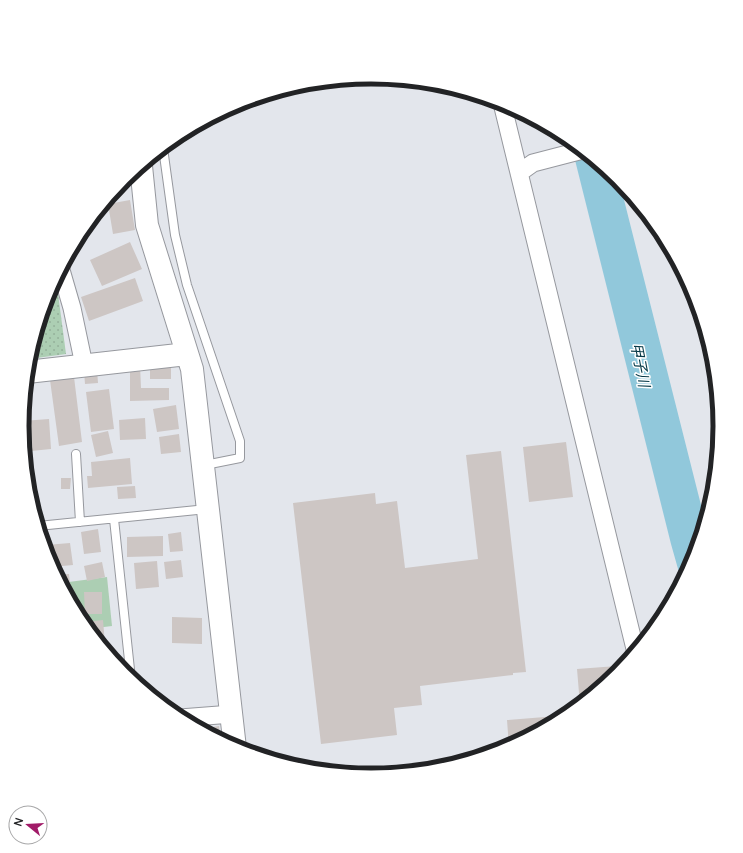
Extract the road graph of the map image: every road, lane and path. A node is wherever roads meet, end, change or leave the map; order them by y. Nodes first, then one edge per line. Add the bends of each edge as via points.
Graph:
1 (505, 111) edge
2 (576, 152) edge
3 (164, 154) edge
4 (526, 168) junction
5 (141, 174) edge
6 (63, 277) edge
7 (187, 354) junction
8 (84, 365) junction
9 (34, 371) edge
10 (76, 454) dead end
11 (203, 465) junction
12 (208, 509) junction
13 (114, 519) junction
14 (80, 522) junction
15 (44, 526) edge
16 (634, 646) edge
17 (130, 670) edge
18 (232, 714) junction
19 (191, 717) edge
20 (234, 740) edge

1 - 4 street
2 - 4 street
3 - 11 lane via 175,235 187,285 240,440 240,458
4 - 16 street
5 - 7 street via 146,225
6 - 8 street
7 - 8 street
7 - 11 street via 192,369
8 - 9 street
10 - 14 lane
11 - 12 street
12 - 13 lane
12 - 18 street
13 - 14 lane
13 - 17 lane
14 - 15 lane
18 - 19 street
18 - 20 street

